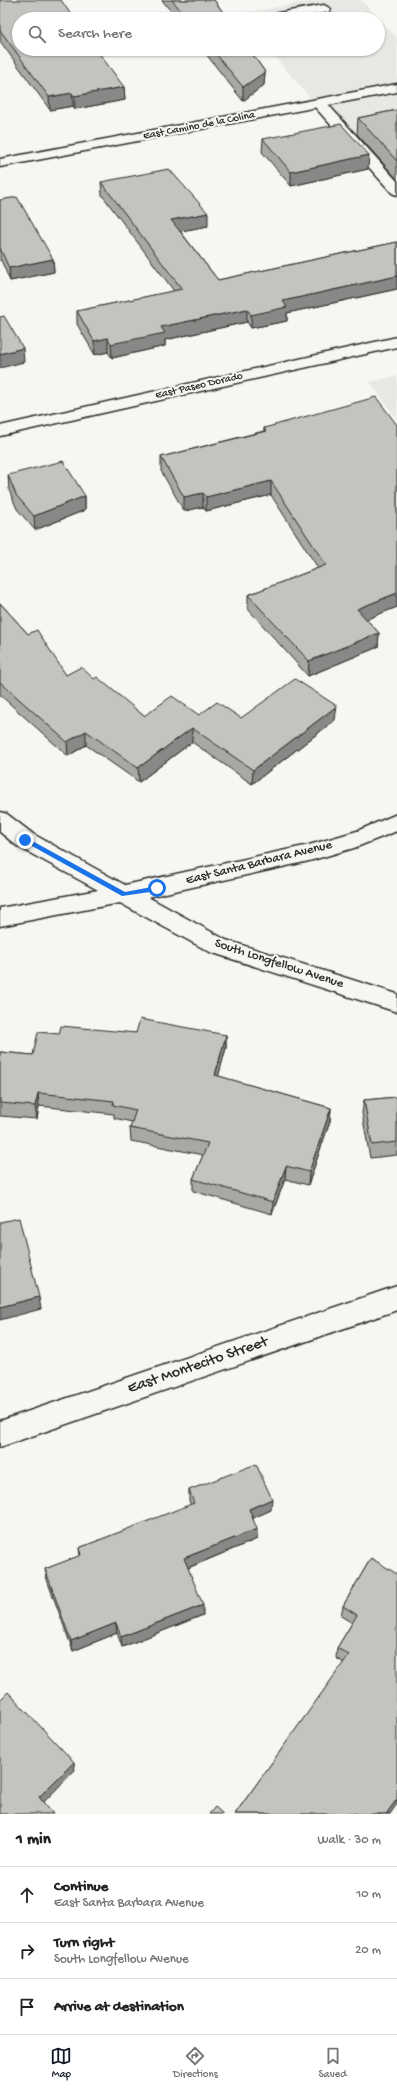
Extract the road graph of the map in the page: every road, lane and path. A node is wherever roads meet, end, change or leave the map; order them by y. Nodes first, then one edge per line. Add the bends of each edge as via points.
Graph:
1 (324, 9) dead end
2 (307, 12) edge
3 (397, 88) edge
4 (319, 103) junction
5 (0, 163) edge
6 (397, 190) edge
7 (397, 342) edge
8 (0, 431) edge
9 (0, 820) edge
10 (397, 822) edge
11 (124, 894) junction
12 (0, 916) edge
13 (397, 1003) edge
14 (397, 1298) edge
15 (0, 1434) edge

1 - 2 street
3 - 4 street, East Camino de la Colina
4 - 5 street, East Camino de la Colina
4 - 6 street
7 - 8 street, East Paseo Dorado
9 - 11 street, South Longfellow Avenue via 25,840
10 - 11 street, East Santa Barbara Avenue via 378,833 288,858
11 - 12 street, East Santa Barbara Avenue
11 - 13 street, South Longfellow Avenue via 218,946
14 - 15 street, East Montecito Street

